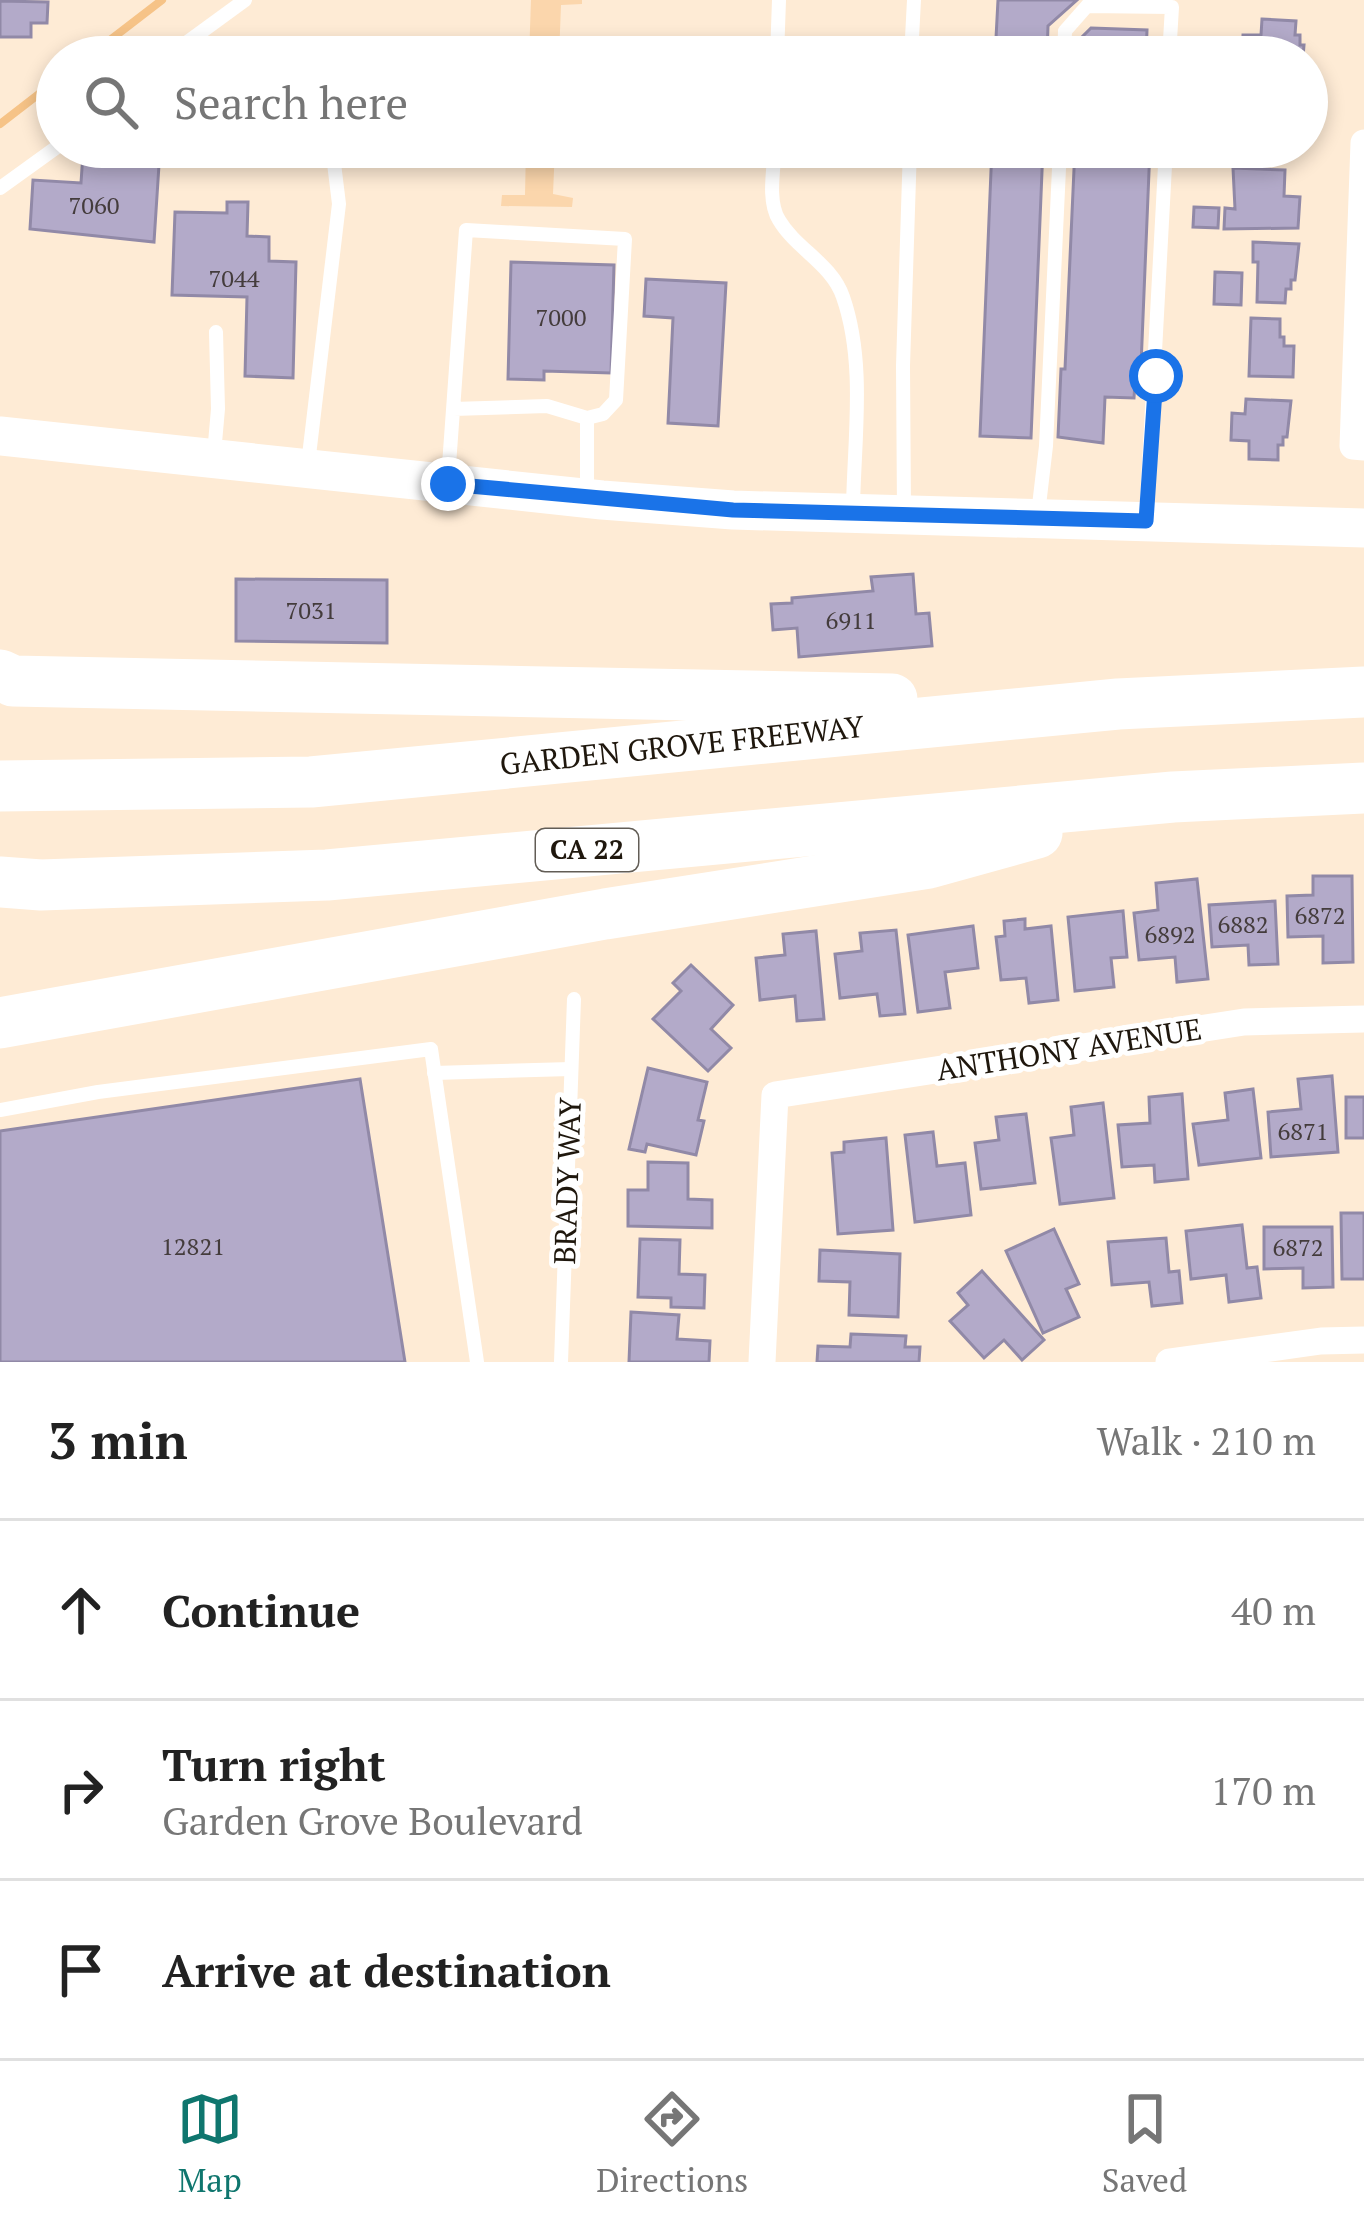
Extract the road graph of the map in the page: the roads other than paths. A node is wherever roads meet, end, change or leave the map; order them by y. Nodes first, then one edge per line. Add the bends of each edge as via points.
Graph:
1 (244, 0) edge
2 (779, 0) edge
3 (914, 0) edge
4 (195, 36) edge
5 (778, 36) edge
6 (912, 36) edge
7 (1065, 36) edge
8 (1170, 36) edge
9 (1364, 143) edge
10 (36, 162) edge
11 (335, 168) edge
12 (774, 168) edge
13 (909, 168) edge
14 (1059, 168) edge
15 (1165, 168) edge
16 (0, 188) edge
17 (216, 332) dead end
18 (453, 410) junction
19 (587, 418) junction
20 (0, 436) edge
21 (1359, 447) edge
22 (213, 459) junction
23 (307, 469) junction
24 (448, 484) junction
25 (586, 498) junction
26 (853, 514) junction
27 (904, 515) junction
28 (1037, 519) junction
29 (1146, 521) junction
30 (1364, 528) edge
31 (0, 675) edge
32 (1364, 692) edge
33 (1118, 704) junction
34 (0, 786) edge
35 (1364, 788) edge
36 (1173, 797) junction
37 (0, 882) edge
38 (574, 999) dead end
39 (1364, 1019) edge
40 (0, 1023) edge
41 (572, 1069) junction
42 (434, 1073) junction
43 (0, 1110) edge
44 (1364, 1340) edge
45 (477, 1362) edge
46 (561, 1362) edge
47 (762, 1362) edge
48 (1169, 1362) edge

1 - 4 lane
2 - 5 lane
3 - 6 lane
7 - 8 lane via 1087,6 1172,7
9 - 21 street
10 - 16 lane
11 - 23 lane via 339,204
12 - 26 lane via 778,219 836,280 844,300 856,361
13 - 27 lane
14 - 28 lane
15 - 29 lane
17 - 22 lane
18 - 19 lane via 547,406
18 - 19 lane via 466,230 625,239 616,400
18 - 24 lane
19 - 25 lane
20 - 22 main road
22 - 23 main road
23 - 24 main road
24 - 25 main road
25 - 26 main road
26 - 27 main road
27 - 28 main road
28 - 29 main road
29 - 30 main road
31 - 33 highway via 162,686
32 - 33 highway, GARDEN GROVE FREEWAY
33 - 34 highway, GARDEN GROVE FREEWAY via 310,782
35 - 36 highway, CA 22
36 - 37 highway, CA 22 via 327,875
36 - 40 highway via 928,863
38 - 41 lane, BRADY WAY
39 - 47 street, ANTHONY AVENUE via 1244,1022 775,1095
41 - 42 lane
41 - 46 lane, BRADY WAY
42 - 43 lane via 431,1049
42 - 45 lane
44 - 48 street

